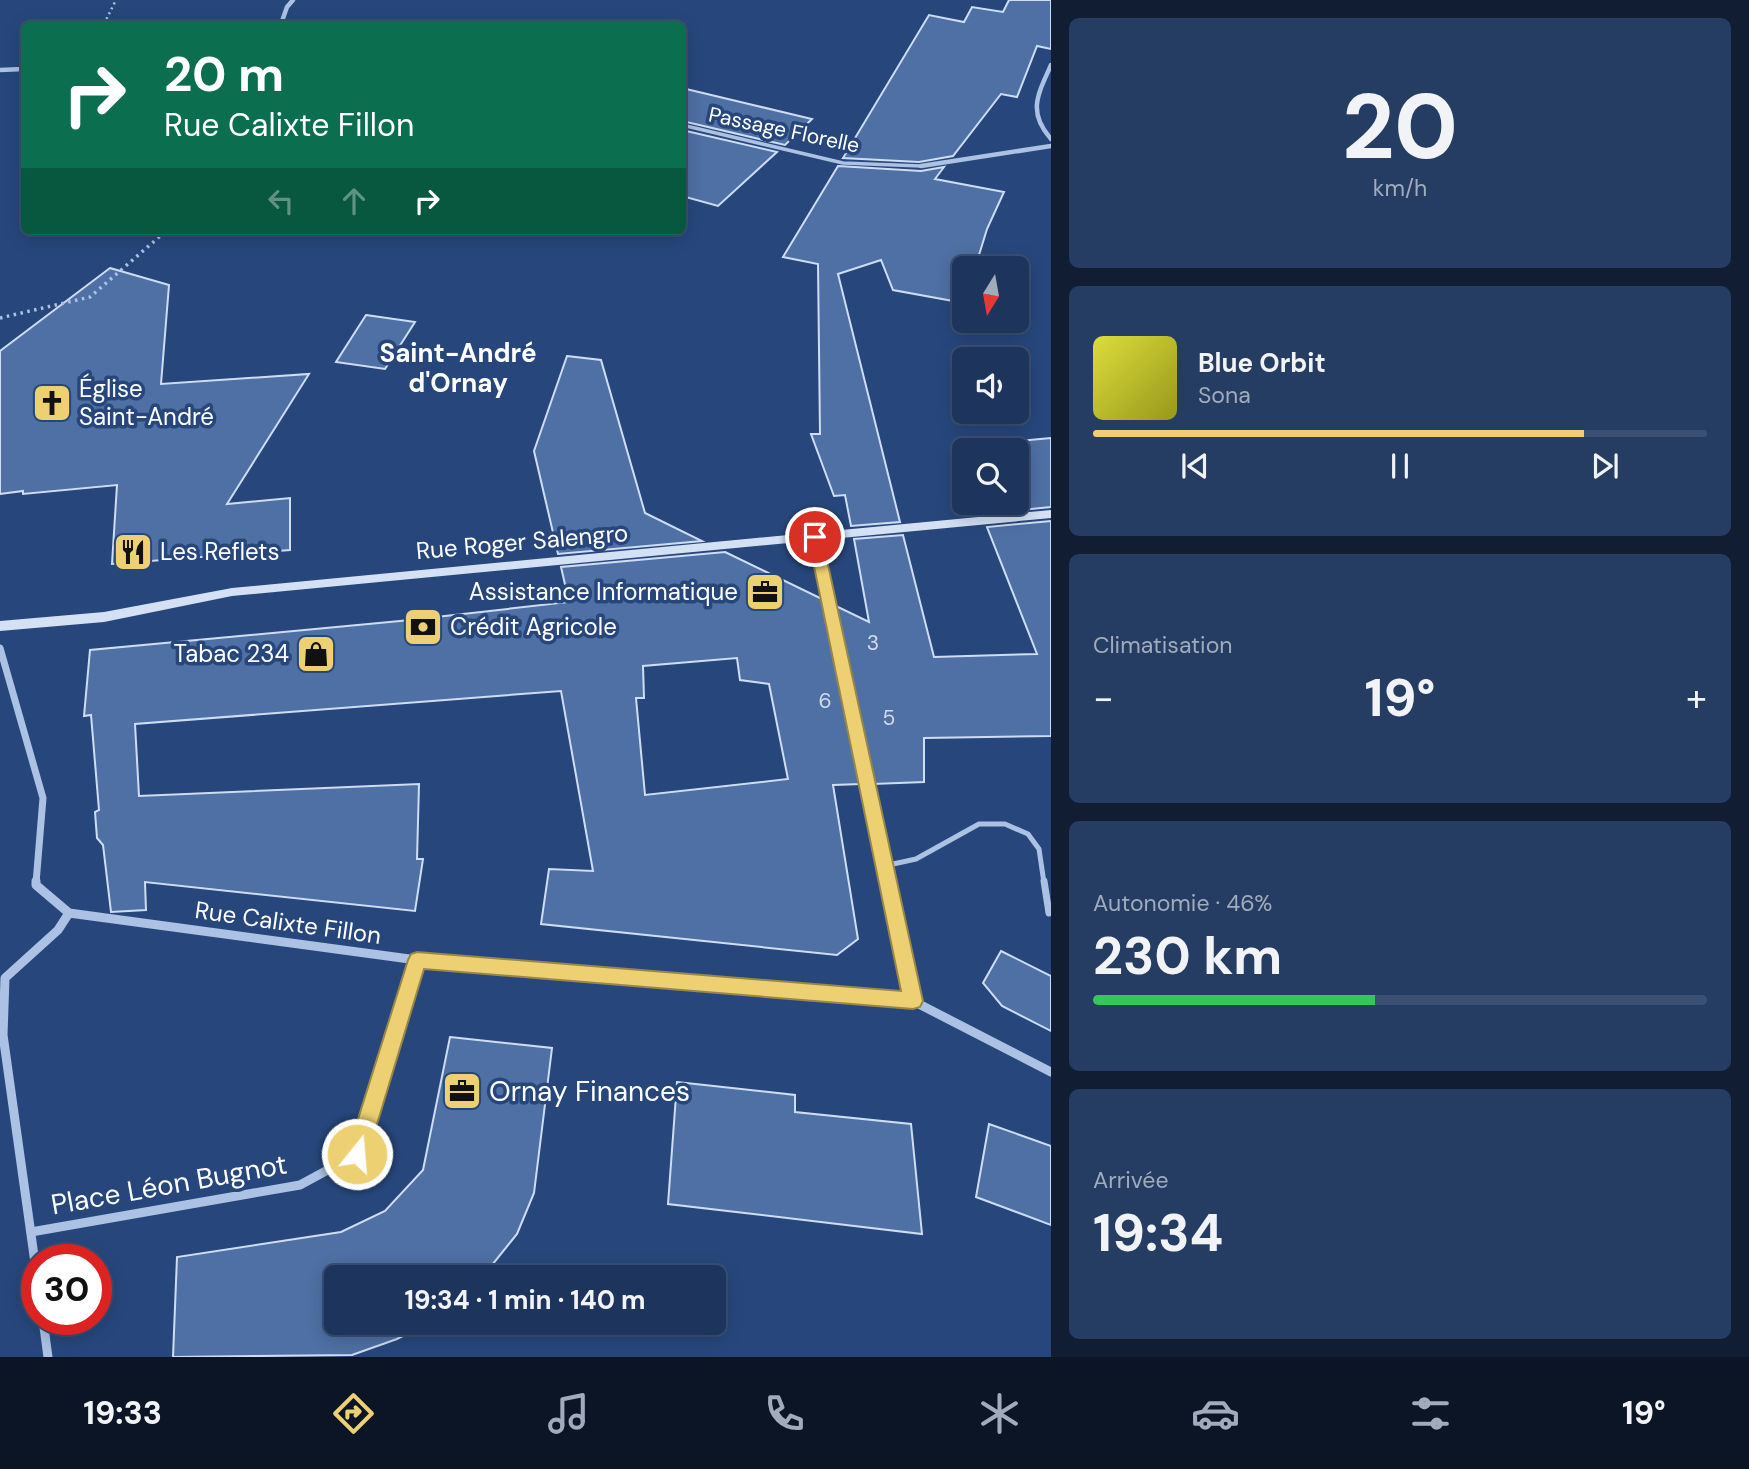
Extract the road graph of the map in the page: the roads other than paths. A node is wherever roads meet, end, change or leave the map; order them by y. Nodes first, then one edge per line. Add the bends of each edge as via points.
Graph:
1 (293, 0) edge
2 (282, 21) edge
3 (1051, 65) edge
4 (21, 69) edge
5 (0, 70) edge
6 (686, 126) edge
7 (1051, 139) edge
8 (1051, 146) edge
9 (921, 166) joint
10 (1051, 514) edge
11 (815, 537) junction
12 (0, 626) edge
13 (0, 648) edge
14 (884, 866) junction
15 (69, 913) junction
16 (1049, 913) edge
17 (417, 960) junction
18 (3, 979) edge
19 (913, 1001) junction
20 (1051, 1072) edge
21 (31, 1233) junction
22 (32, 1244) edge
23 (45, 1335) edge
24 (48, 1357) edge

1 - 2 street
3 - 7 street via 1035,103 1036,121
4 - 5 street
6 - 9 lane, Passage Florelle via 843,163
8 - 9 street
10 - 11 main road, Rue Roger Salengro
11 - 12 main road, Rue Roger Salengro via 232,593 104,617
11 - 14 street
13 - 15 street via 43,798 36,885
14 - 16 lane via 916,859 979,824 1005,824 1028,834 1039,849
14 - 19 street
15 - 17 street, Rue Calixte Fillon
15 - 18 street via 58,930
17 - 19 street, Rue Calixte Fillon
17 - 21 street, Place Léon Bugnot via 357,1154 300,1185
18 - 21 street via 4,1035
19 - 20 street
21 - 22 street
23 - 24 street

